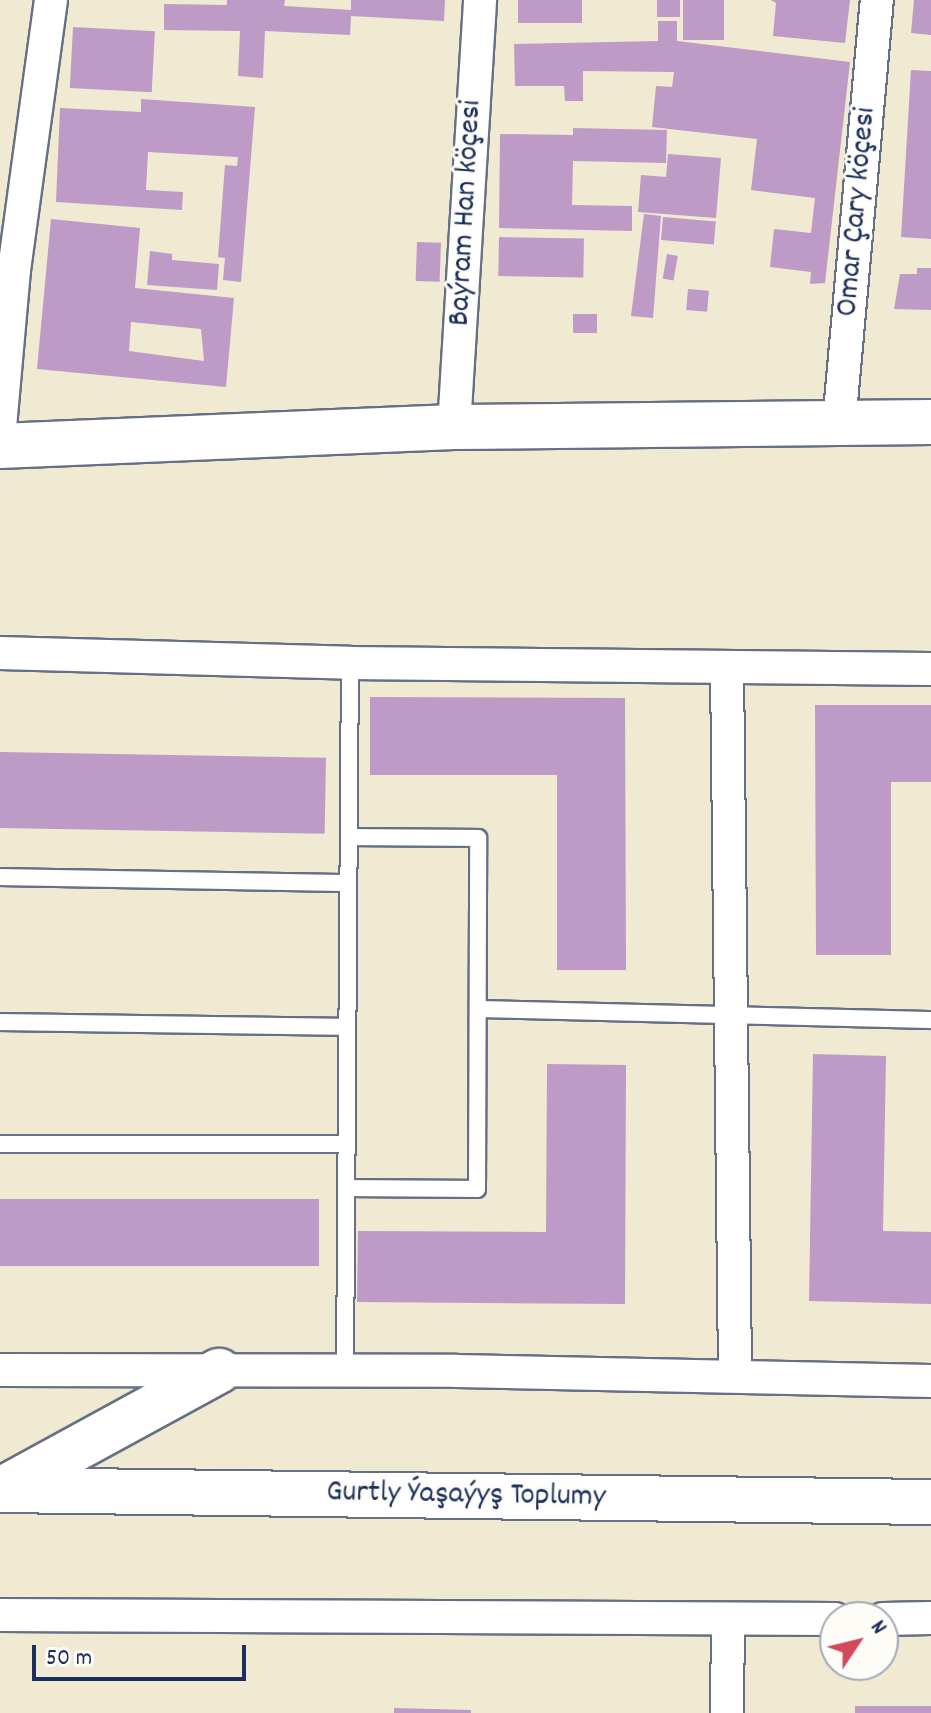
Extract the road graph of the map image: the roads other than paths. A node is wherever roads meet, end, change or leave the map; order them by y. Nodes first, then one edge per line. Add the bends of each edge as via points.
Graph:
1 (51, 0) edge
2 (480, 0) edge
3 (877, 0) edge
4 (931, 422) edge
5 (839, 424) junction
6 (0, 427) edge
7 (454, 427) junction
8 (0, 446) edge
9 (0, 653) edge
10 (350, 663) junction
11 (727, 667) junction
12 (931, 669) edge
13 (349, 837) junction
14 (0, 877) edge
15 (348, 883) junction
16 (478, 1009) junction
17 (731, 1015) junction
18 (931, 1020) edge
19 (0, 1022) edge
20 (347, 1027) junction
21 (0, 1144) edge
22 (347, 1144) junction
23 (348, 1188) junction
24 (0, 1370) edge
25 (219, 1371) junction
26 (345, 1371) junction
27 (735, 1376) junction
28 (931, 1381) edge
29 (1, 1490) edge
30 (931, 1502) edge
31 (0, 1615) edge
32 (931, 1618) edge
33 (819, 1619) edge
34 (899, 1619) edge
35 (728, 1620) junction
36 (727, 1713) edge

1 - 6 street via 14,270
2 - 7 street, Baýram Han köçesi
3 - 5 street, Omar Çary köçesi
4 - 5 street
5 - 7 street
7 - 8 street
9 - 10 street
10 - 11 street
10 - 13 lane
11 - 12 street
11 - 17 street
13 - 15 lane
13 - 16 lane via 478,838
14 - 15 lane
15 - 20 lane
16 - 17 lane
16 - 23 lane via 477,1189
17 - 18 lane
17 - 27 street
19 - 20 lane
20 - 22 lane
21 - 22 lane
22 - 23 lane
23 - 26 lane
24 - 25 street
25 - 26 street
25 - 29 street
26 - 27 street
27 - 28 street
29 - 30 street, Gurtly Ýaşaýyş Toplumy
31 - 35 street
32 - 34 street
33 - 35 street
35 - 36 street

